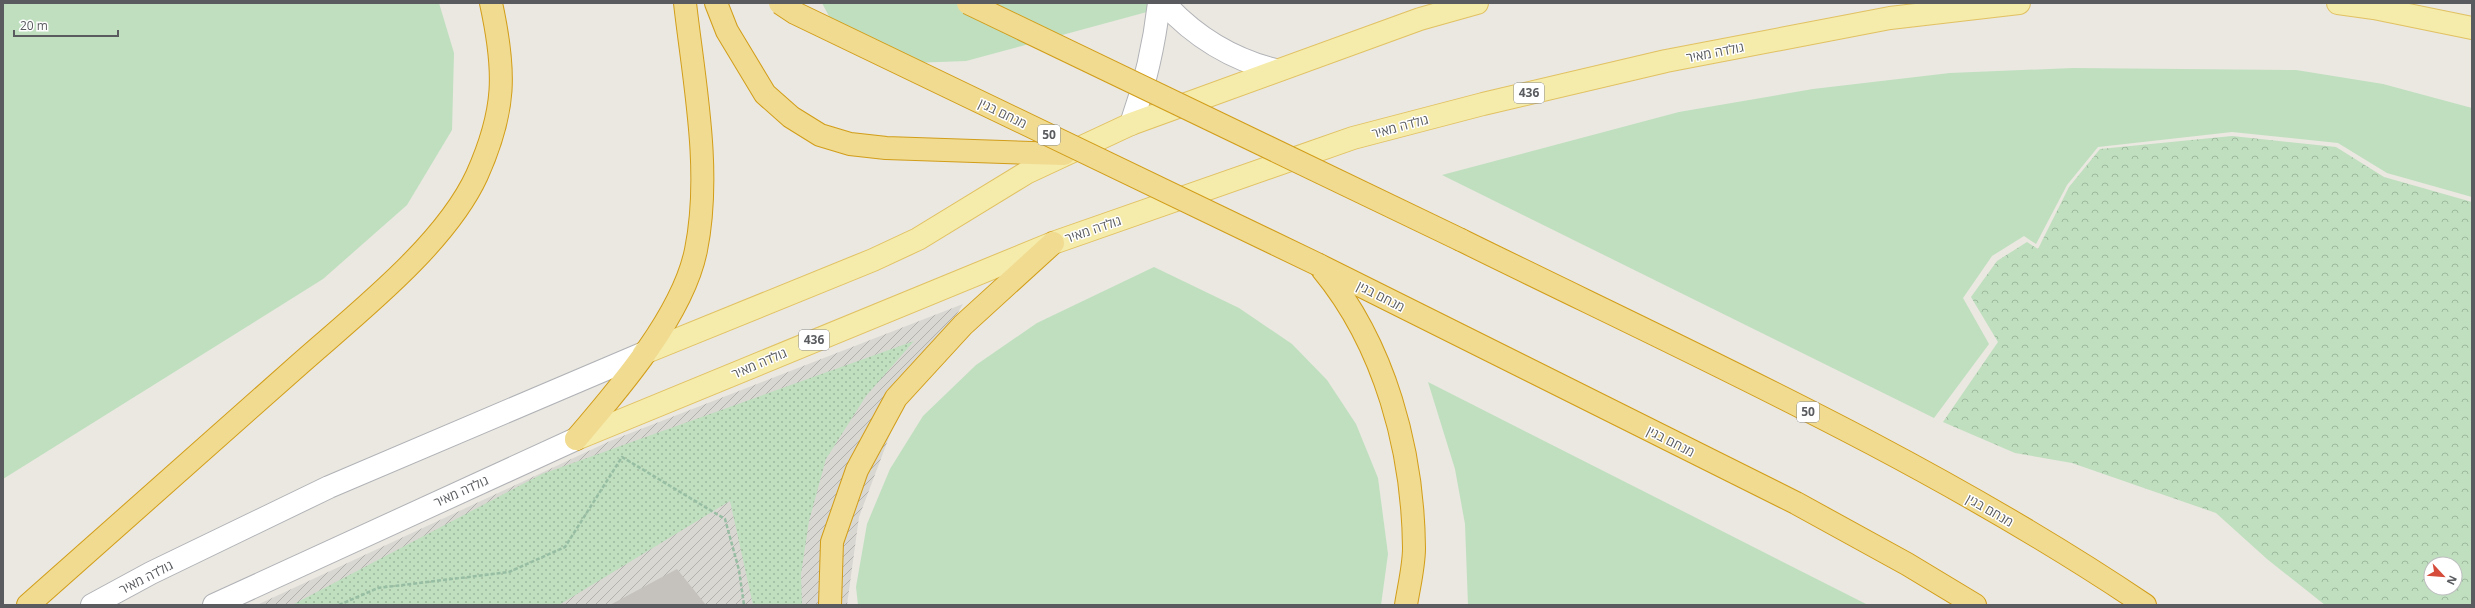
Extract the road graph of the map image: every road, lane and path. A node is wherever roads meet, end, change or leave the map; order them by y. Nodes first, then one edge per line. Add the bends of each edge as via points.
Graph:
1 (491, 3) edge
2 (685, 3) edge
3 (716, 3) edge
4 (780, 3) edge
5 (968, 3) edge
6 (1158, 3) edge
7 (1164, 3) edge
8 (1477, 3) edge
9 (2019, 3) edge
10 (2338, 3) edge
11 (2472, 28) edge
12 (1275, 70) junction
13 (1131, 124) junction
14 (1064, 154) junction
15 (1053, 243) junction
16 (1319, 265) junction
17 (644, 353) junction
18 (576, 439) junction
19 (28, 605) edge
20 (92, 605) edge
21 (214, 605) edge
22 (339, 605) edge
23 (744, 605) edge
24 (830, 605) edge
25 (1406, 605) edge
26 (1975, 605) edge
27 (2145, 605) edge

1 - 19 highway via 499,37 502,81 497,123 476,176 453,216 398,277
2 - 17 highway via 699,133 702,201 696,250 683,290
3 - 14 highway via 727,31 765,94 791,117 820,135 850,144 886,148
4 - 16 highway, מנחם בגין / 50, bridge via 795,13
5 - 27 highway, מנחם בגין / 50, bridge via 1461,240 1904,460 2075,558
6 - 13 main road via 1153,54
7 - 12 main road via 1184,23 1212,44 1244,61
8 - 12 main road, גולדה מאיר via 1420,19
9 - 15 main road, גולדה מאיר / 436 via 1890,18 1666,61 1483,104 1353,138
10 - 11 main road
12 - 13 main road, גולדה מאיר
13 - 14 main road, גולדה מאיר
14 - 17 main road, גולדה מאיר via 994,191 918,239 873,260
15 - 18 main road, גולדה מאיר / 436
15 - 24 highway via 963,325 896,398 857,470 832,542
16 - 25 highway via 1356,318 1377,362 1392,404 1409,470 1414,549
16 - 26 highway, מנחם בגין / 50 via 1796,503
17 - 18 highway via 611,398
17 - 20 main road, גולדה מאיר via 329,487 151,573
18 - 21 main road, גולדה מאיר
22 - 23 path via 378,588 509,572 565,547 622,457 725,519 739,570

